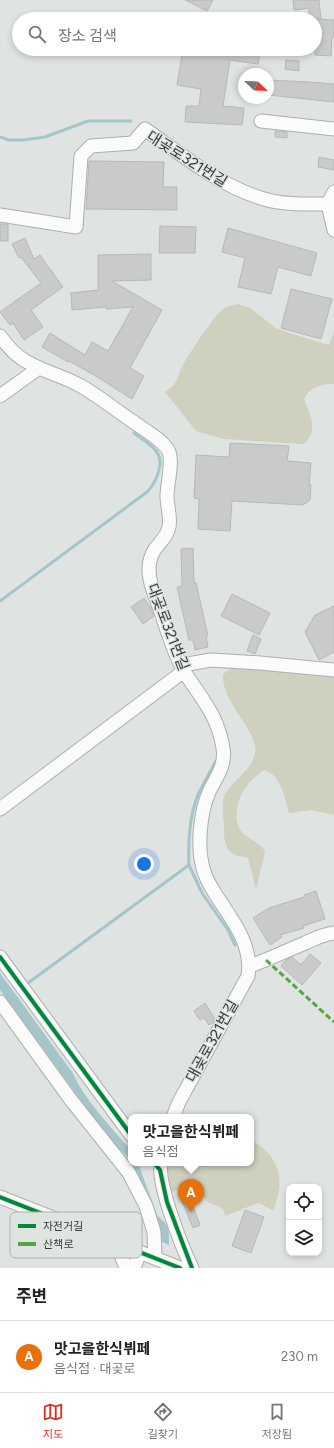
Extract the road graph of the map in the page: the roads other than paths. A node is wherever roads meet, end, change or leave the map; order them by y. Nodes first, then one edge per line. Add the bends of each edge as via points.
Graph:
1 (261, 120) dead end
2 (334, 129) edge
3 (334, 192) edge
4 (328, 204) junction
5 (0, 215) edge
6 (334, 230) edge
7 (0, 336) edge
8 (39, 368) junction
9 (0, 396) edge
10 (183, 668) junction
11 (334, 670) edge
12 (0, 808) edge
13 (334, 933) edge
14 (0, 957) edge
15 (250, 966) junction
16 (0, 1002) edge
17 (174, 1114) edge
18 (128, 1131) edge
19 (158, 1166) edge
20 (0, 1197) edge
21 (38, 1212) edge
22 (142, 1253) edge
23 (122, 1258) edge
24 (138, 1258) edge
25 (155, 1258) junction
26 (126, 1268) edge
27 (134, 1268) edge
28 (178, 1268) edge
29 (192, 1268) edge

1 - 2 street
3 - 4 street
4 - 5 street, 대곶로321번길 via 296,204 265,199 230,186 145,129 133,143 91,146 81,156 76,227
4 - 6 street
7 - 8 street, 대곶로321번길 via 12,351
8 - 9 street
8 - 10 street, 대곶로321번길 via 80,385 167,448 170,455 166,498 169,527 167,535 152,555 148,570 152,588
10 - 11 street via 211,660
10 - 12 street
10 - 15 street, 대곶로321번길 via 214,717 224,752 223,764 204,807 199,852 203,870 241,934
13 - 15 street via 315,938
14 - 18 street
15 - 17 street, 대곶로321번길 via 248,976
16 - 25 street via 71,1100 129,1173 146,1206 152,1225
19 - 29 street via 167,1202
20 - 21 street
22 - 25 street
23 - 26 street
24 - 27 street
25 - 28 street

